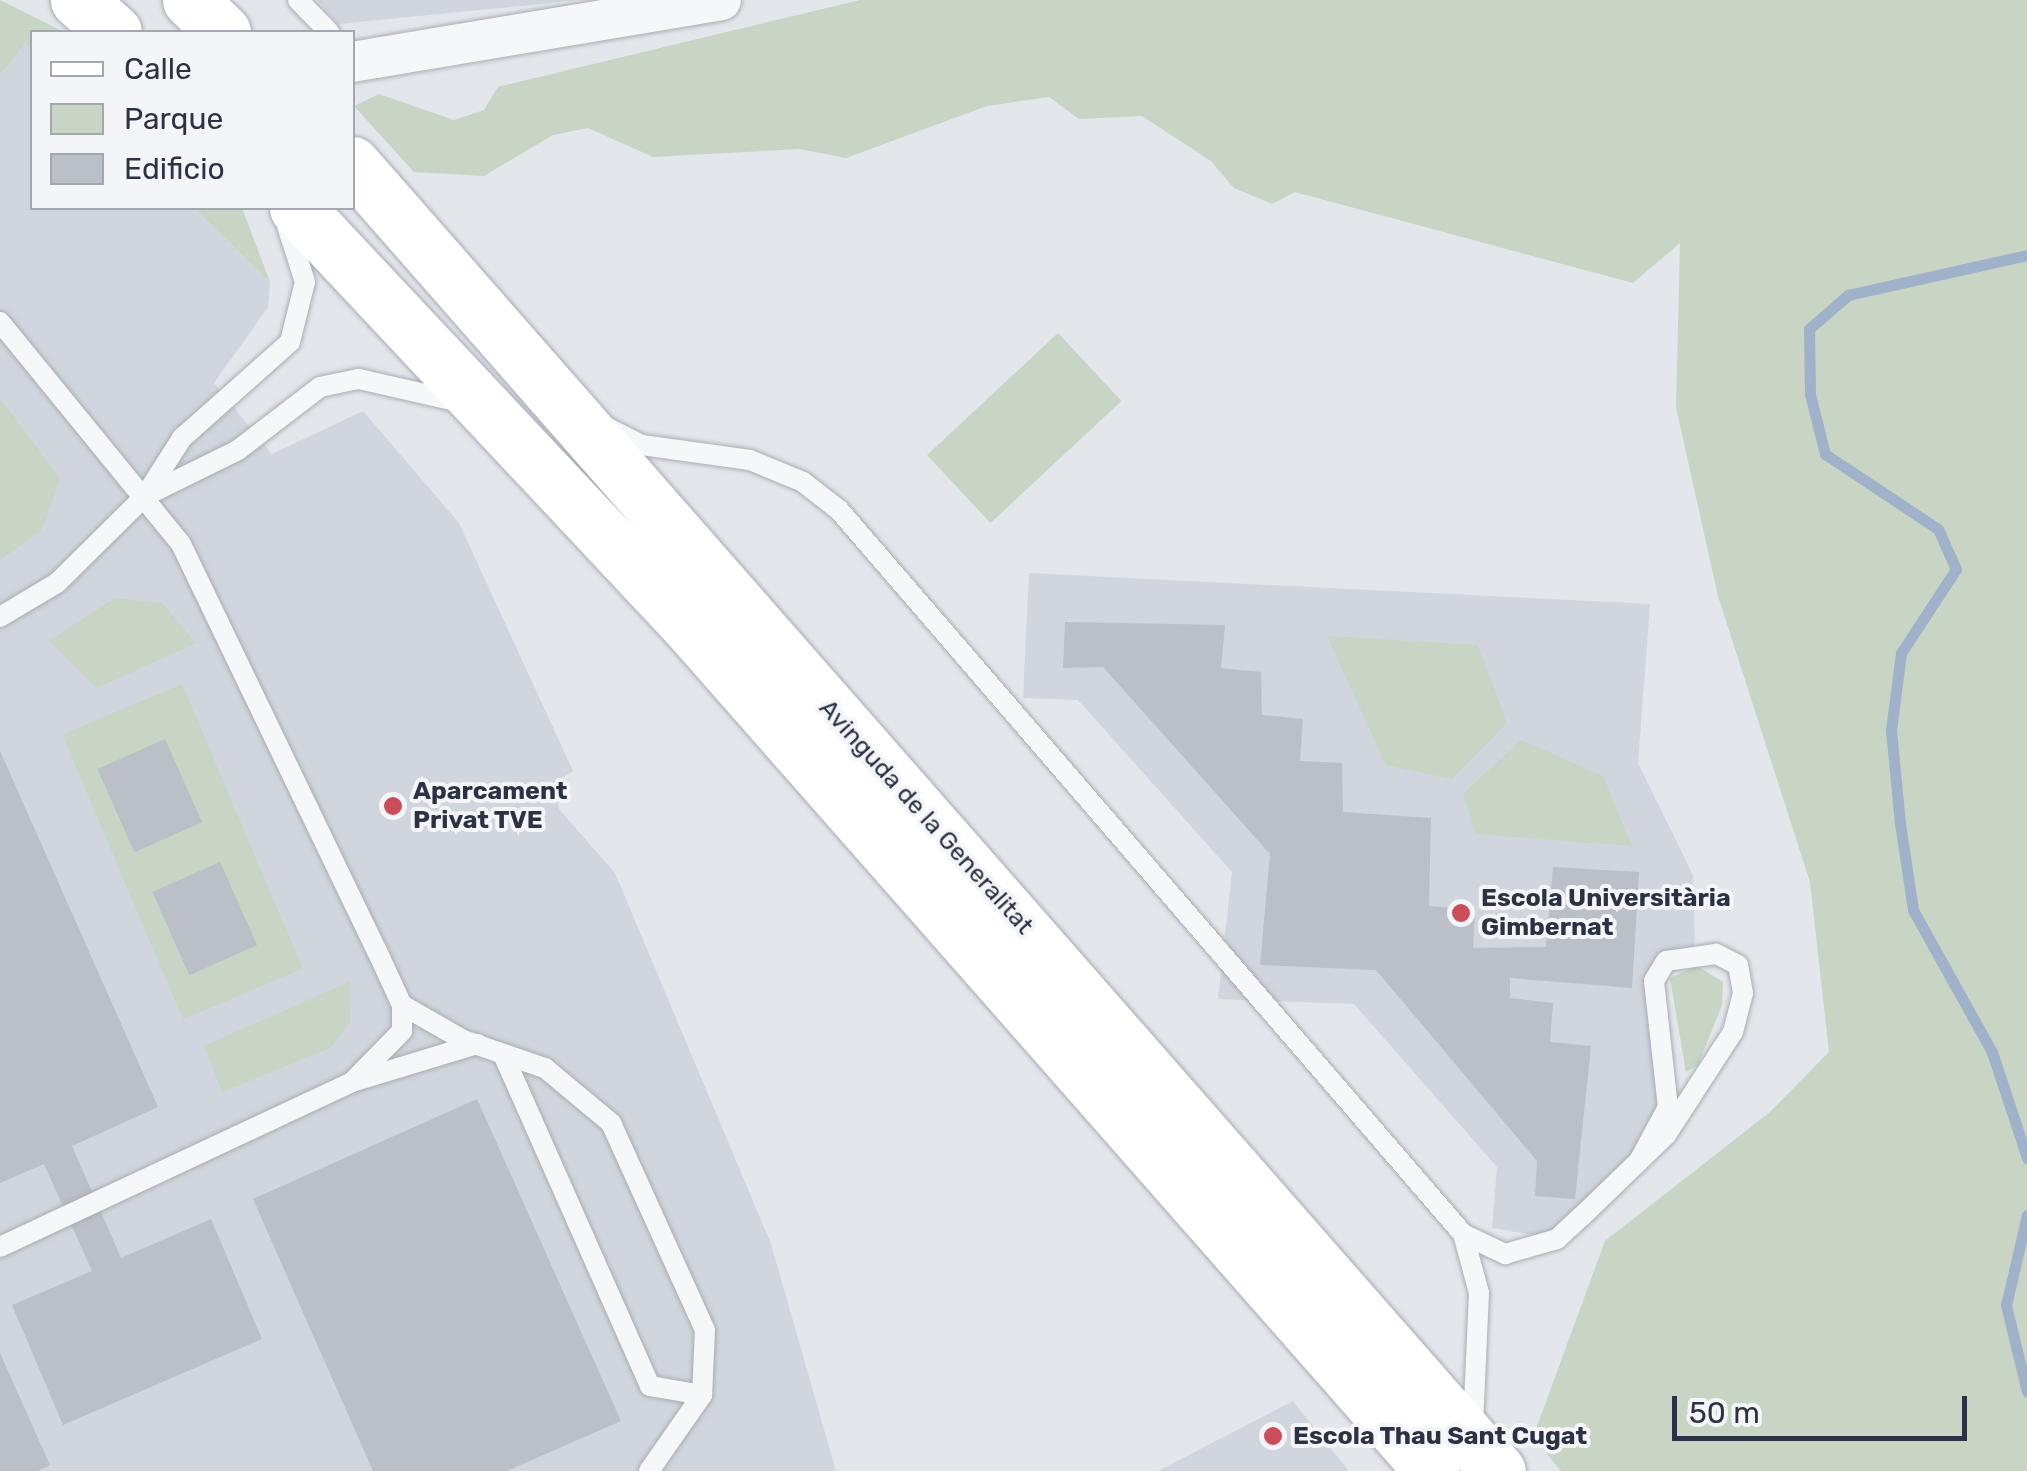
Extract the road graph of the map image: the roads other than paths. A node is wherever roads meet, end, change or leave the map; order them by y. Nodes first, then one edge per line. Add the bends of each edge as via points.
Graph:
1 (78, 0) edge
2 (190, 0) edge
3 (298, 0) edge
4 (721, 0) edge
5 (112, 30) edge
6 (221, 30) edge
7 (326, 30) edge
8 (355, 52) edge
9 (355, 167) edge
10 (276, 210) edge
11 (299, 210) edge
12 (0, 322) edge
13 (565, 398) junction
14 (514, 434) junction
15 (146, 496) junction
16 (0, 616) edge
17 (402, 1005) junction
18 (476, 1044) junction
19 (504, 1054) junction
20 (352, 1082) junction
21 (1640, 1159) junction
22 (1462, 1234) junction
23 (0, 1246) edge
24 (702, 1394) junction
25 (1468, 1460) edge
26 (649, 1471) edge

1 - 5 street
2 - 6 street
3 - 7 lane
4 - 8 street
9 - 13 street, Avinguda de la Generalitat
10 - 15 lane via 305,282 302,318 265,371 182,438
11 - 14 street, Avinguda de la Generalitat
12 - 15 lane
13 - 22 lane via 642,445 750,460 803,482 839,510
13 - 25 street, Avinguda de la Generalitat
14 - 15 lane via 448,396 359,379 292,401 238,450
14 - 25 street, Avinguda de la Generalitat
15 - 16 lane via 57,582
15 - 17 lane via 243,661
17 - 18 lane
17 - 20 lane via 402,1031
18 - 19 lane
18 - 20 lane
19 - 24 lane via 650,1386
19 - 24 lane via 580,1089 612,1123 705,1330
20 - 23 lane
21 - 21 lane via 1733,1032 1744,993 1738,965 1716,954 1666,961 1654,981 1669,1092
21 - 22 lane via 1557,1239 1534,1249 1490,1250
22 - 25 lane via 1479,1293
24 - 26 lane

